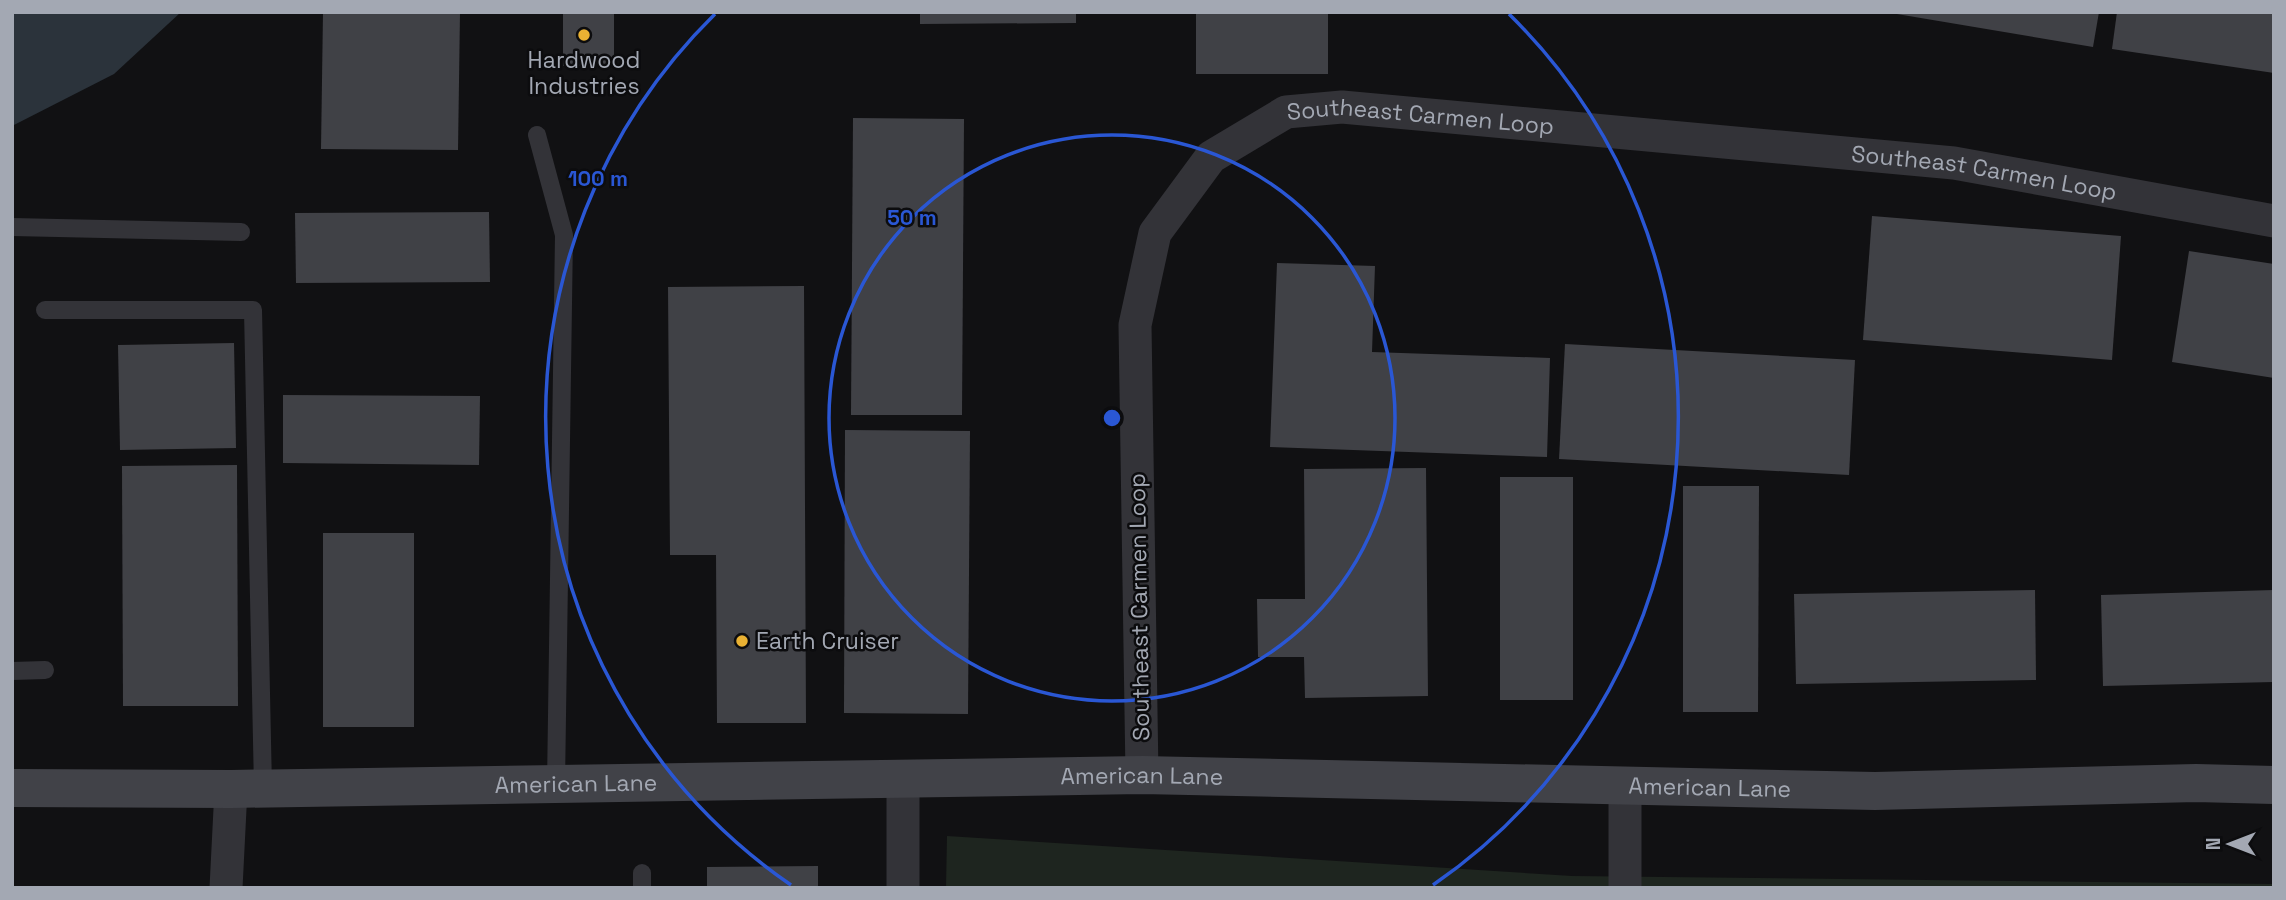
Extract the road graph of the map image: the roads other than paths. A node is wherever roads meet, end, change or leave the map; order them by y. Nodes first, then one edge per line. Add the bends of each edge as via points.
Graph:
1 (537, 135) dead end
2 (2274, 221) edge
3 (12, 227) edge
4 (241, 232) dead end
5 (45, 310) dead end
6 (45, 670) dead end
7 (12, 671) edge
8 (1142, 775) junction
9 (903, 780) junction
10 (556, 785) junction
11 (2274, 785) edge
12 (1625, 786) junction
13 (12, 788) edge
14 (247, 788) junction
15 (226, 888) edge
16 (904, 888) edge
17 (1625, 888) edge

1 - 10 lane via 564,235
2 - 8 street, Southeast Carmen Loop via 1954,163 1342,107 1286,112 1211,157 1155,233 1135,326
3 - 4 lane
5 - 14 lane via 253,310
6 - 7 lane
8 - 9 street, American Lane
8 - 12 street, American Lane
9 - 10 street, American Lane
9 - 16 street
10 - 14 street, American Lane
11 - 12 street, American Lane via 1875,791
12 - 17 street
13 - 14 street, American Lane
14 - 15 street

